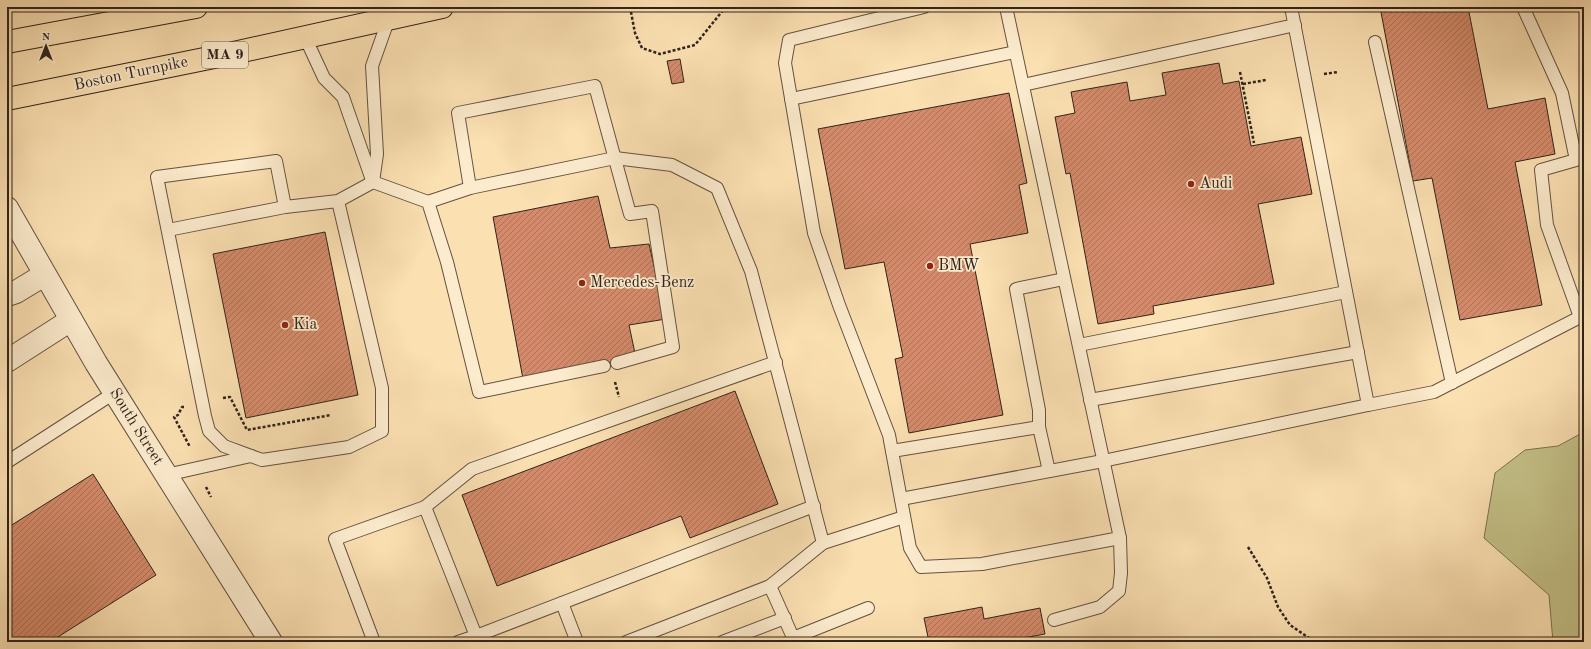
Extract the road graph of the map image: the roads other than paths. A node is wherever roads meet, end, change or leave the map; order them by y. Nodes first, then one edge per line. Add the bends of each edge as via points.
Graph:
1 (196, 7) edge
2 (442, 7) edge
3 (924, 7) edge
4 (1006, 7) edge
5 (1291, 7) edge
6 (1523, 7) edge
7 (389, 18) junction
8 (1295, 25) junction
9 (305, 36) junction
10 (7, 42) edge
11 (1375, 42) dead end
12 (1016, 52) junction
13 (1023, 85) junction
14 (7, 99) edge
15 (791, 99) junction
16 (615, 158) junction
17 (373, 182) junction
18 (470, 188) junction
19 (338, 201) junction
20 (428, 202) junction
21 (285, 207) junction
22 (7, 208) edge
23 (168, 230) junction
24 (44, 275) junction
25 (1064, 279) junction
26 (1346, 292) junction
27 (7, 295) edge
28 (1582, 316) edge
29 (71, 320) junction
30 (1079, 345) junction
31 (1358, 352) junction
32 (7, 361) edge
33 (776, 362) junction
34 (617, 363) dead end
35 (604, 366) dead end
36 (1452, 383) junction
37 (114, 392) junction
38 (1090, 400) junction
39 (1368, 405) junction
40 (1039, 427) junction
41 (892, 452) junction
42 (251, 456) junction
43 (1103, 461) junction
44 (7, 462) edge
45 (1049, 471) junction
46 (166, 475) junction
47 (901, 499) junction
48 (814, 506) junction
49 (425, 507) junction
50 (904, 517) junction
51 (1120, 538) junction
52 (823, 543) junction
53 (770, 586) junction
54 (562, 602) junction
55 (868, 608) dead end
56 (784, 618) junction
57 (1054, 620) dead end
58 (476, 636) junction
59 (794, 640) edge
60 (271, 642) edge
61 (374, 642) edge
62 (458, 642) edge
63 (577, 642) edge
64 (626, 642) edge
65 (722, 642) edge

1 - 10 highway
2 - 7 highway, Boston Turnpike / MA 9
3 - 15 lane via 789,40 784,63
4 - 12 lane
5 - 8 lane
6 - 28 lane via 1562,93 1576,160 1541,170 1547,225
7 - 9 highway, Boston Turnpike / MA 9
7 - 17 lane via 372,66 377,154
8 - 13 lane
8 - 26 lane
9 - 14 highway, Boston Turnpike / MA 9
9 - 17 lane via 324,78 343,97
11 - 36 lane
12 - 13 lane
12 - 15 lane
13 - 25 lane
15 - 41 lane via 814,233 889,435
16 - 18 lane
16 - 18 lane via 596,86 458,113
16 - 33 lane via 672,165 717,188 751,271
16 - 34 lane via 630,214 652,211 673,347
17 - 19 lane
17 - 20 lane
18 - 20 lane
19 - 21 lane
19 - 42 lane via 382,388 382,431 349,447 262,460
20 - 35 lane via 447,262 479,392
21 - 23 lane
21 - 23 lane via 276,161 157,177
22 - 24 street, South Street
23 - 42 lane via 210,431 224,446
24 - 27 street
24 - 29 street, South Street
25 - 30 lane
25 - 40 lane via 1016,289 1039,410
26 - 30 lane
26 - 31 lane
28 - 36 lane
29 - 32 street
29 - 37 street, South Street
30 - 38 lane
31 - 38 lane
31 - 39 lane
33 - 48 lane
33 - 49 lane via 472,469
36 - 39 lane via 1434,392
37 - 44 lane
37 - 46 street, South Street
38 - 43 lane
39 - 43 lane
40 - 41 lane
40 - 45 lane
41 - 47 lane
42 - 46 lane
43 - 45 lane
43 - 51 lane
45 - 47 lane
46 - 60 street, South Street
47 - 50 lane
48 - 52 lane
48 - 54 lane
49 - 58 lane
49 - 61 lane via 335,539
50 - 51 lane via 910,548 921,567 982,564
50 - 52 lane
51 - 57 lane via 1121,573 1118,591 1100,607
52 - 53 lane
53 - 56 lane
53 - 64 lane
54 - 58 lane
54 - 63 lane
55 - 59 lane
56 - 59 lane
56 - 65 lane
58 - 62 lane

